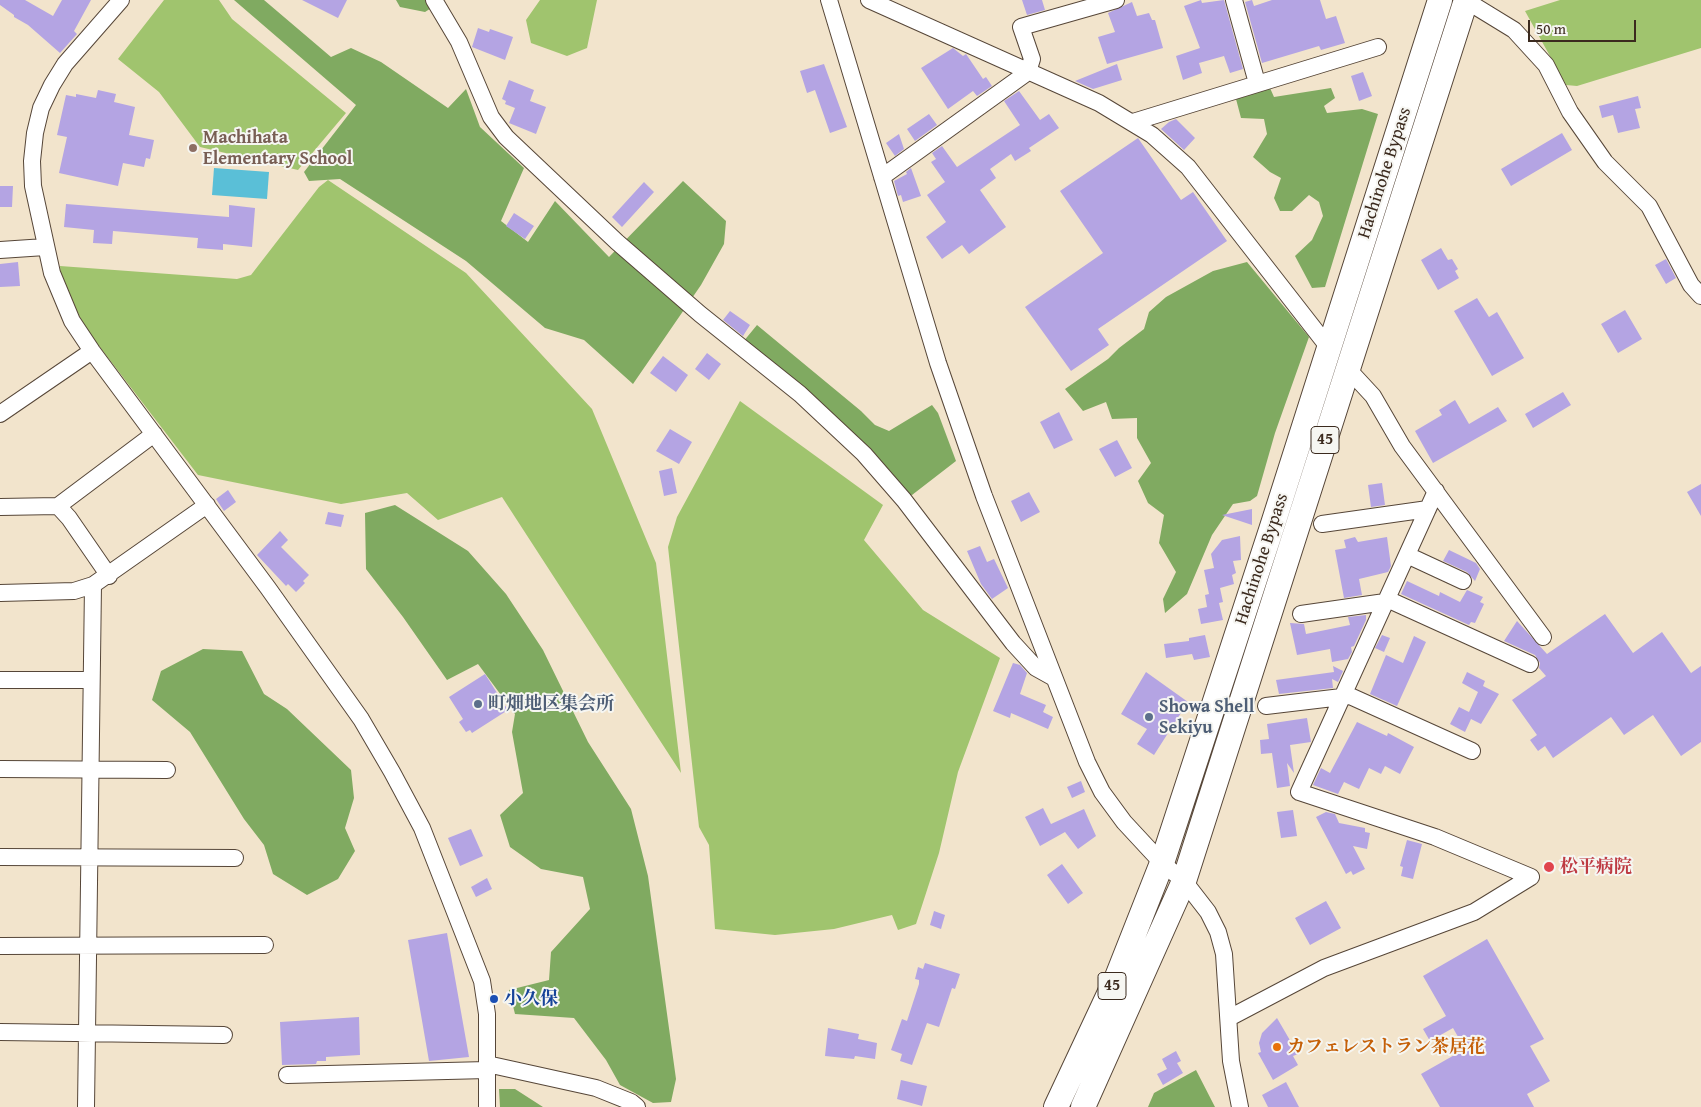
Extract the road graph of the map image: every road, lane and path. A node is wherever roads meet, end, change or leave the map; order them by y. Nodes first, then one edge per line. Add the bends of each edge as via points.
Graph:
1 (434, 0) edge
2 (829, 0) edge
3 (869, 0) edge
4 (1116, 0) edge
5 (1234, 0) edge
6 (1440, 0) edge
7 (1466, 0) edge
8 (118, 1) edge
9 (1378, 47) dead end
10 (1028, 72) junction
11 (1257, 83) junction
12 (1133, 122) junction
13 (882, 177) junction
14 (45, 247) junction
15 (0, 250) edge
16 (1701, 296) edge
17 (1329, 348) junction
18 (92, 351) junction
19 (1348, 368) junction
20 (0, 414) edge
21 (154, 434) junction
22 (1436, 490) junction
23 (208, 505) junction
24 (58, 506) junction
25 (0, 507) edge
26 (1428, 509) junction
27 (1322, 524) dead end
28 (1407, 555) junction
29 (109, 576) junction
30 (1463, 581) dead end
31 (93, 585) junction
32 (0, 593) edge
33 (1386, 601) junction
34 (1301, 614) dead end
35 (1543, 637) dead end
36 (1530, 664) dead end
37 (1054, 678) junction
38 (0, 680) edge
39 (91, 680) junction
40 (1342, 697) junction
41 (1266, 706) dead end
42 (1472, 751) dead end
43 (0, 770) edge
44 (167, 770) dead end
45 (91, 771) junction
46 (0, 857) edge
47 (89, 858) junction
48 (235, 858) dead end
49 (1162, 863) junction
50 (1184, 881) junction
51 (265, 945) dead end
52 (0, 946) edge
53 (89, 947) junction
54 (1229, 1018) junction
55 (0, 1032) edge
56 (88, 1035) junction
57 (224, 1035) dead end
58 (487, 1067) junction
59 (287, 1075) dead end
60 (86, 1107) edge
61 (487, 1107) edge
62 (637, 1107) edge
63 (1056, 1107) edge
64 (1082, 1107) edge
65 (1240, 1107) edge

1 - 37 street via 459,42 491,117 506,136 656,276 800,394 857,448 904,500 1013,642 1036,668
2 - 13 street
3 - 10 street
4 - 10 street via 1021,27 1032,59
5 - 11 street
6 - 17 highway, Hachinohe Bypass / 45
7 - 16 street via 1514,30 1546,65 1570,112 1604,162 1649,206 1691,285
7 - 19 highway, Hachinohe Bypass / 45
8 - 14 street via 65,64 41,108 32,161 33,186
9 - 11 street
10 - 12 street via 1099,103
10 - 13 street
11 - 12 street
12 - 17 street via 1188,167
13 - 37 street via 941,372 984,496
14 - 15 street
14 - 18 street via 60,296
17 - 49 highway, Hachinohe Bypass / 45
18 - 20 street
18 - 21 street
19 - 22 street via 1373,396 1402,446
19 - 50 highway, Hachinohe Bypass / 45
21 - 23 street
21 - 24 street
22 - 26 street
22 - 35 street
23 - 29 street
23 - 58 street via 361,719 422,828 482,981 487,1014
24 - 25 street
24 - 29 street
26 - 27 street
26 - 28 street
28 - 30 street
28 - 33 street
29 - 31 street
31 - 32 street via 74,591
31 - 39 street
33 - 34 street
33 - 36 street
33 - 40 street
37 - 49 street via 1102,792 1124,822
38 - 39 street
39 - 45 street
40 - 41 street
40 - 42 street via 1350,696
40 - 54 street via 1299,792 1434,837 1531,876 1474,912 1324,968
43 - 45 street
44 - 45 street
45 - 47 street
46 - 47 street
47 - 48 street
47 - 53 street
49 - 50 street
49 - 63 highway, Hachinohe Bypass / 45 via 1116,978
50 - 54 street via 1208,912 1218,932 1224,954
50 - 64 highway, Hachinohe Bypass / 45
51 - 53 street
52 - 53 street
53 - 56 street
54 - 65 street via 1231,1061
55 - 56 street
56 - 57 street
56 - 60 street
58 - 59 street
58 - 61 street
58 - 62 street via 596,1088

